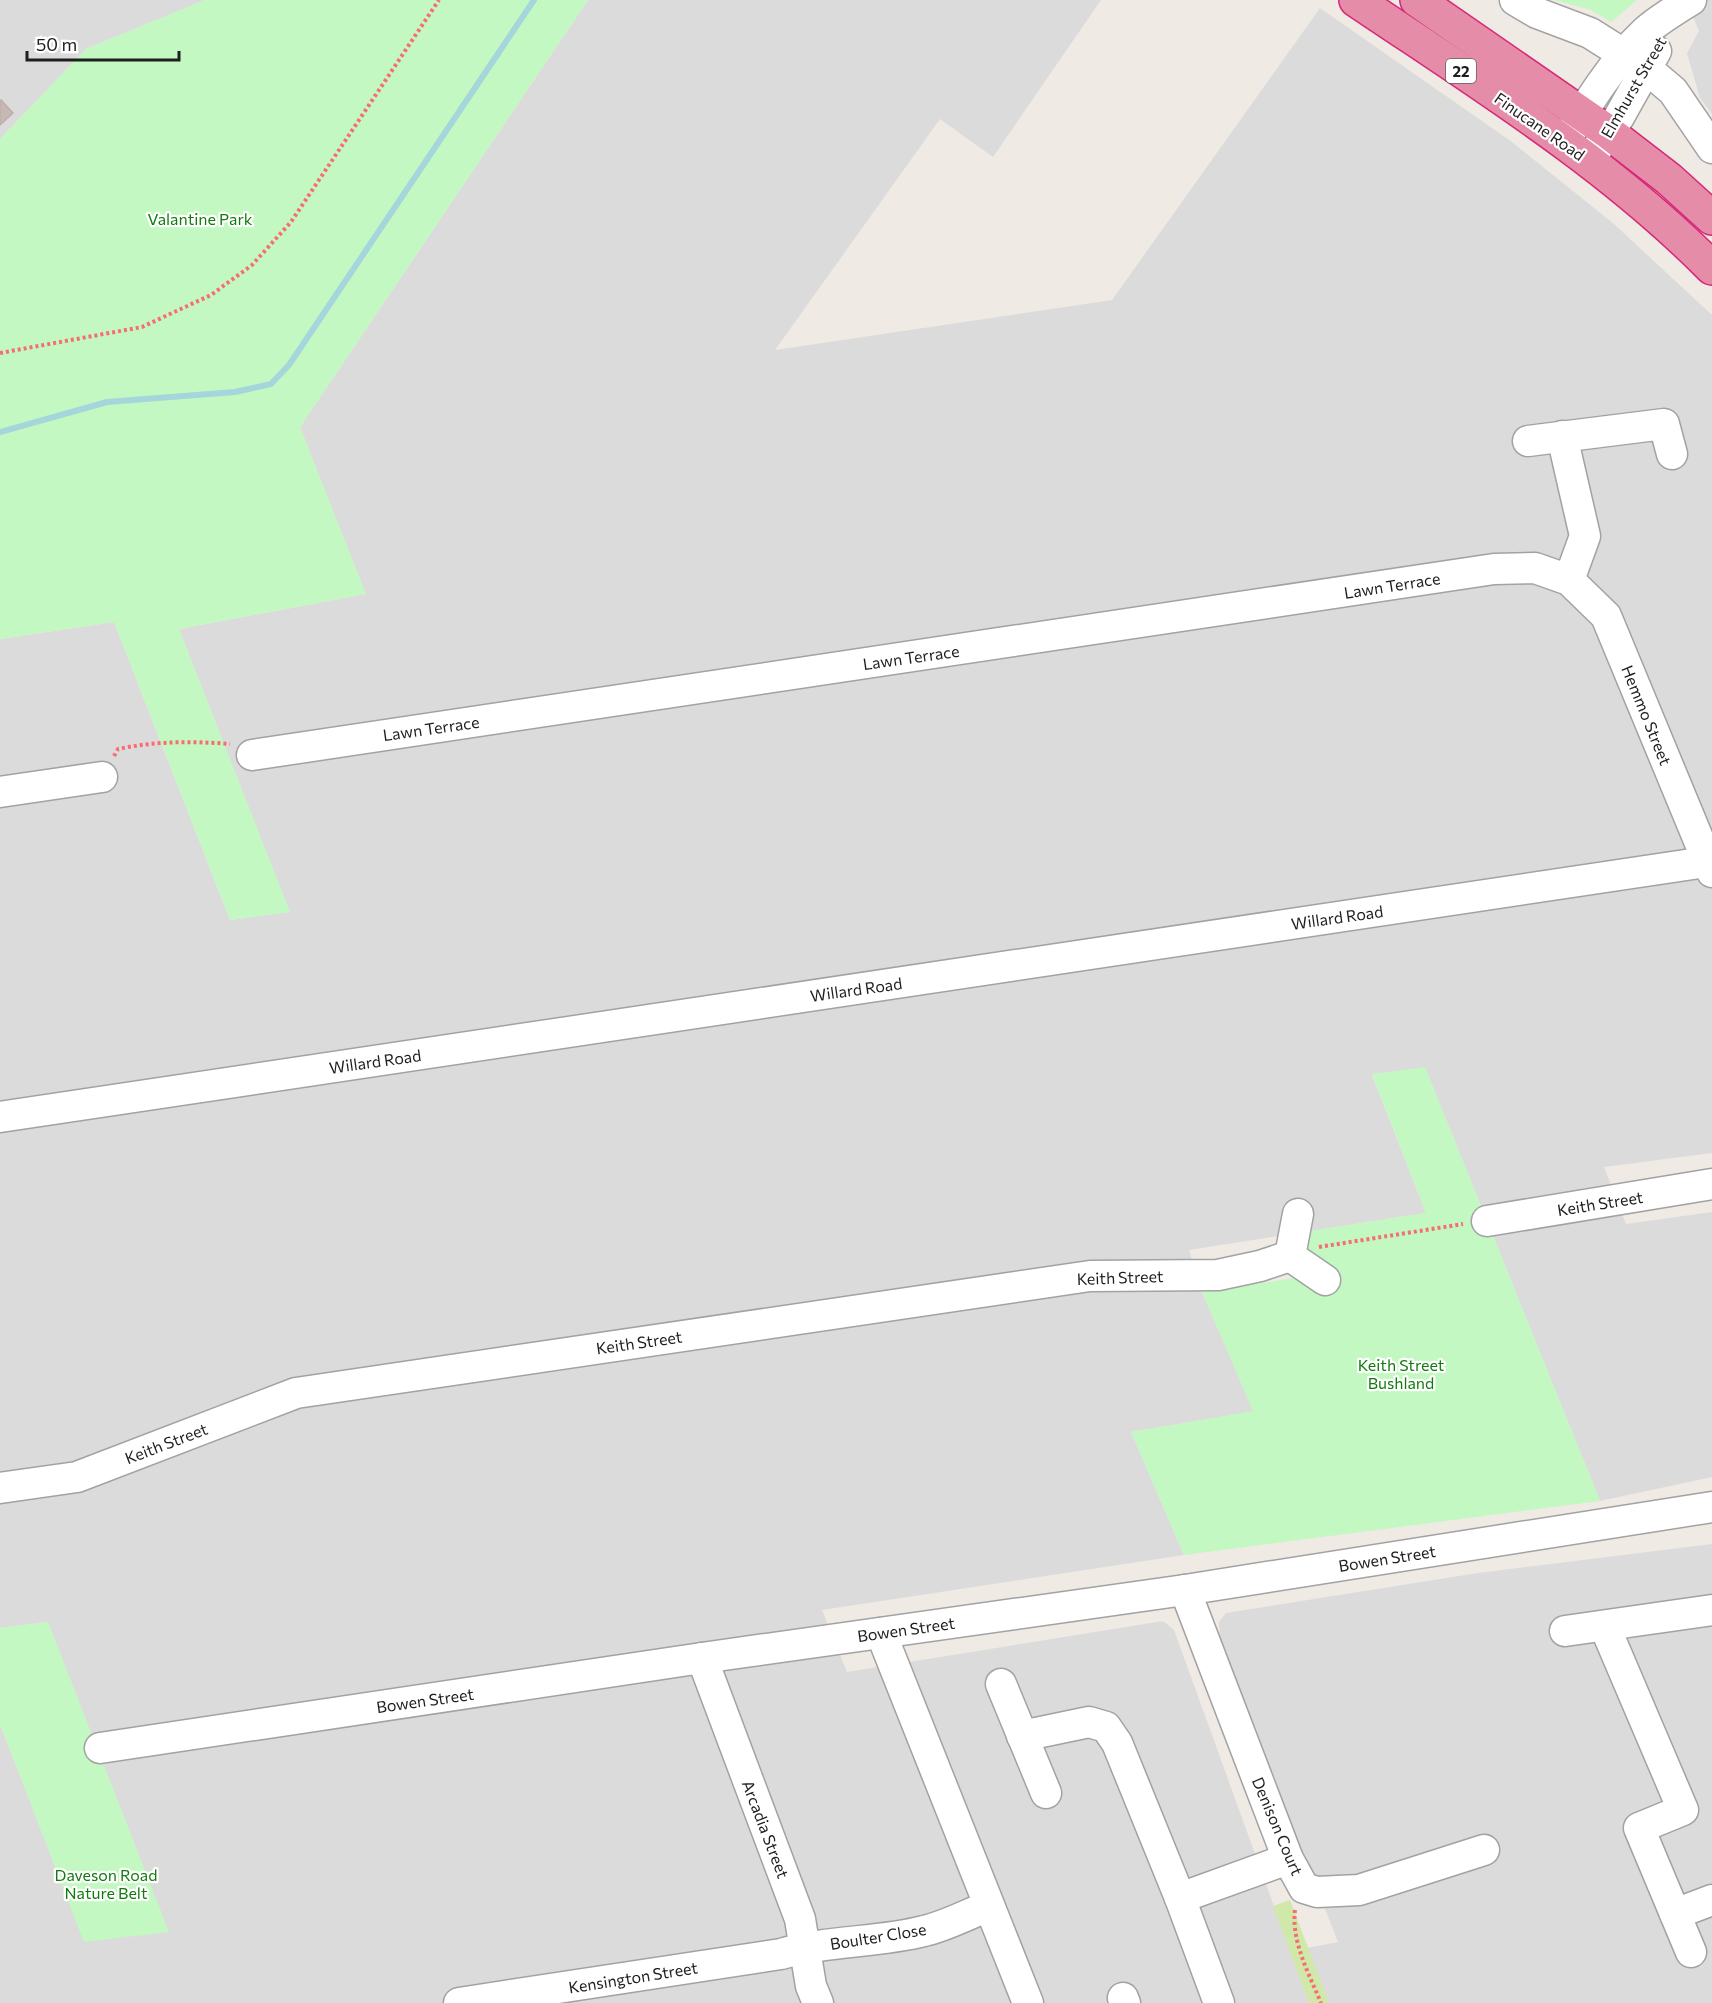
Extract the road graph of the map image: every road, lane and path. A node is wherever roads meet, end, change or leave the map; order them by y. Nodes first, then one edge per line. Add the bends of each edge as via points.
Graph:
1 (439, 0) edge
2 (1356, 0) edge
3 (1417, 0) edge
4 (1515, 0) edge
5 (1682, 6) edge
6 (1636, 61) junction
7 (1582, 113) junction
8 (1608, 132) junction
9 (1712, 148) edge
10 (1576, 152) junction
11 (1712, 218) edge
12 (1712, 268) edge
13 (0, 352) edge
14 (1562, 436) junction
15 (1528, 441) dead end
16 (1672, 454) dead end
17 (1569, 580) junction
18 (252, 754) joint
19 (102, 777) joint
20 (0, 792) edge
21 (1711, 865) edge
22 (0, 1117) edge
23 (1712, 1185) edge
24 (1298, 1214) dead end
25 (1487, 1221) joint
26 (1290, 1256) junction
27 (1325, 1280) dead end
28 (0, 1488) edge
29 (1712, 1507) edge
30 (1185, 1590) junction
31 (1712, 1610) edge
32 (1605, 1627) junction
33 (1565, 1632) dead end
34 (881, 1633) junction
35 (702, 1658) junction
36 (1001, 1684) dead end
37 (1022, 1737) junction
38 (100, 1748) dead end
39 (1046, 1793) dead end
40 (1484, 1850) dead end
41 (1288, 1859) junction
42 (1304, 1888) junction
43 (1180, 1898) junction
44 (1712, 1899) edge
45 (989, 1906) junction
46 (1675, 1914) junction
47 (805, 1947) junction
48 (1691, 1952) dead end
49 (459, 2003) edge
50 (818, 2003) edge
51 (1028, 2003) edge
52 (1219, 2003) edge
53 (1321, 2003) edge

1 - 13 path via 291,222 252,265 211,295 142,327
2 - 10 highway, Finucane Road / 22
3 - 7 highway, Finucane Road / 22
4 - 6 street via 1537,13 1590,33
5 - 6 street, Elmhurst Street via 1646,31
6 - 7 street, Elmhurst Street
6 - 8 street, Elmhurst Street
6 - 9 street via 1673,91
7 - 8 highway, Finucane Road / 22
7 - 10 street, Elmhurst Street
8 - 10 street, Elmhurst Street
8 - 11 highway, Finucane Road / 22
10 - 12 highway, Finucane Road / 22 via 1650,209
14 - 15 street
14 - 16 street via 1664,424
14 - 17 street via 1585,536
17 - 18 street, Lawn Terrace via 1535,568 1494,569
17 - 21 street, Hemmo Street via 1606,616
18 - 19 path via 235,744 144,743 118,749
19 - 20 street
21 - 22 street, Willard Road
23 - 25 street, Keith Street
24 - 26 street
25 - 26 path via 1320,1247
26 - 27 street
26 - 28 street, Keith Street via 1218,1275 1090,1276 296,1393 76,1477
29 - 30 street, Bowen Street
30 - 34 street, Bowen Street
30 - 41 street, Denison Court
31 - 32 street
32 - 33 street
32 - 46 street via 1683,1810 1639,1828
34 - 35 street, Bowen Street
34 - 45 street
35 - 38 street, Bowen Street
35 - 47 street, Arcadia Street via 800,1919
36 - 37 street
37 - 39 street
37 - 43 street via 1089,1722 1106,1727 1117,1743
40 - 42 street, Denison Court via 1359,1890 1317,1892
41 - 42 street, Denison Court
41 - 43 street
42 - 53 path via 1294,1911 1294,1926
43 - 52 street
44 - 46 street
45 - 47 street, Boulter Close via 925,1931
45 - 51 street
46 - 48 street
47 - 49 street, Kensington Street via 781,1954
47 - 50 street, Arcadia Street

